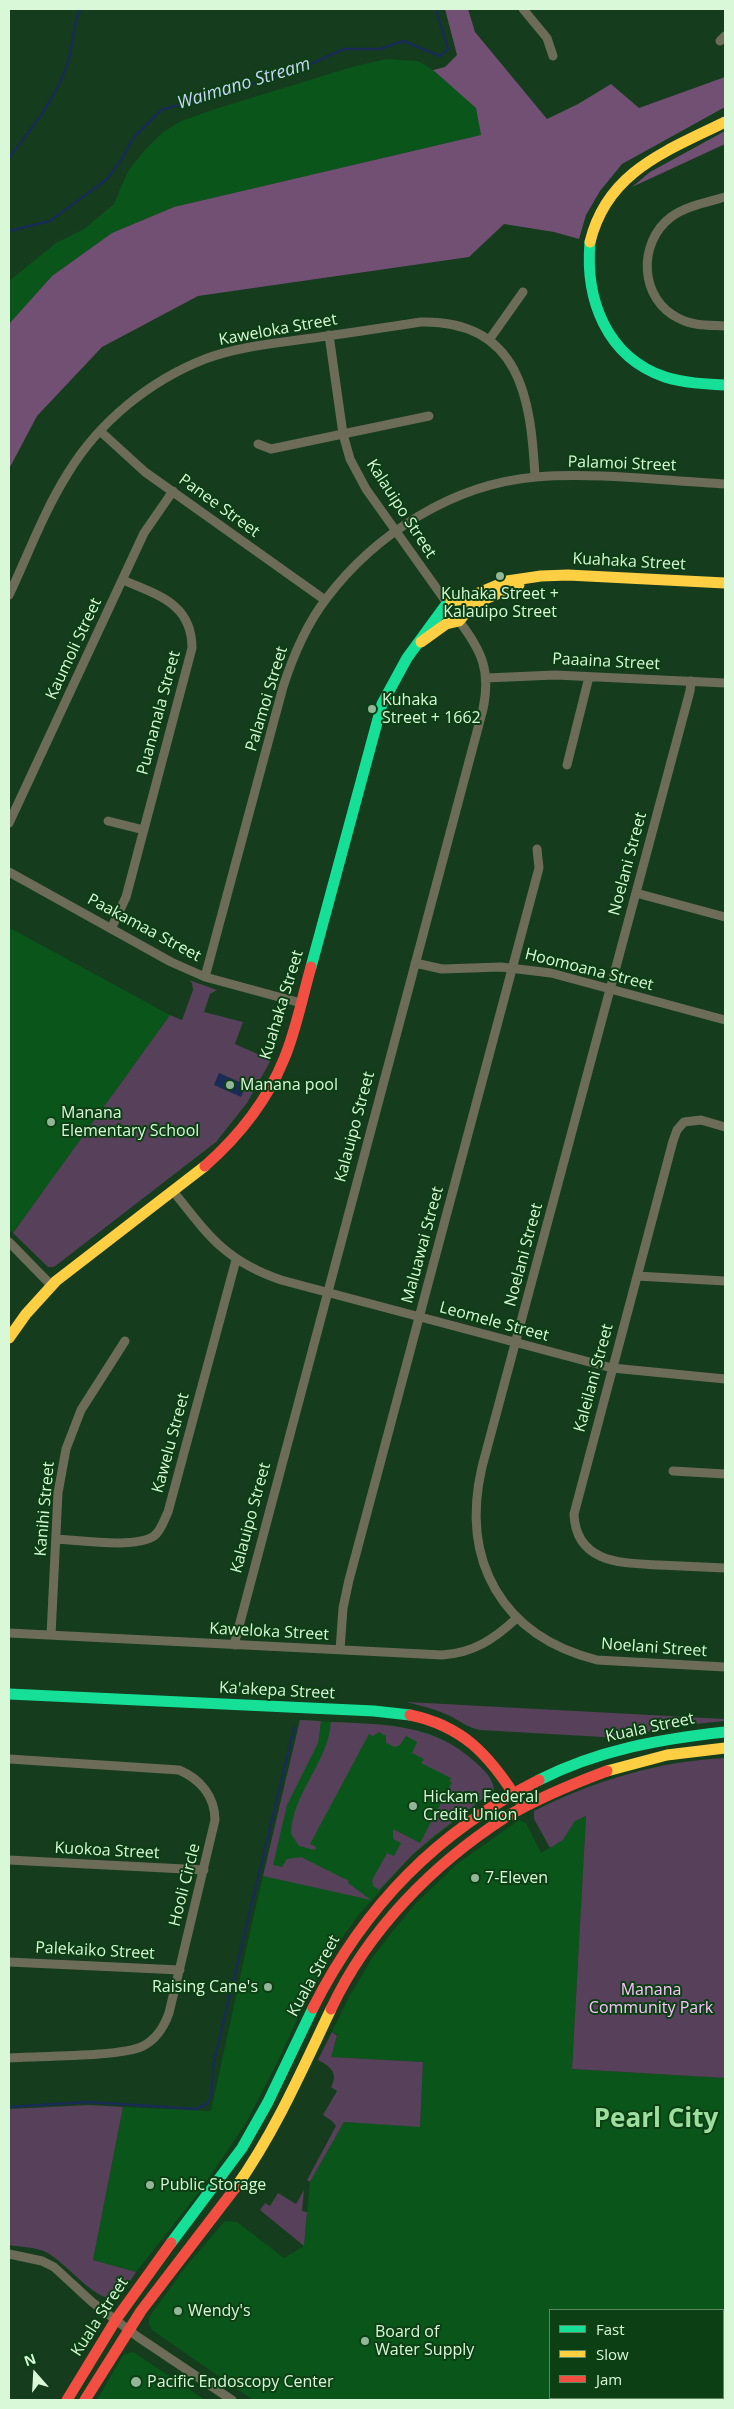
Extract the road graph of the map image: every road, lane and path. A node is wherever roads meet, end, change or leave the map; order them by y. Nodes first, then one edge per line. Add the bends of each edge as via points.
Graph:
1 (523, 9) edge
2 (552, 56) dead end
3 (725, 122) edge
4 (725, 197) edge
5 (523, 292) dead end
6 (725, 326) edge
7 (329, 336) junction
8 (489, 340) junction
9 (725, 385) edge
10 (429, 416) dead end
11 (100, 431) junction
12 (344, 434) junction
13 (258, 444) dead end
14 (535, 477) junction
15 (725, 484) edge
16 (172, 491) junction
17 (395, 531) junction
18 (532, 579) junction
19 (123, 580) junction
20 (725, 583) edge
21 (9, 595) edge
22 (325, 600) junction
23 (448, 605) junction
24 (458, 619) junction
25 (417, 644) junction
26 (589, 677) junction
27 (486, 678) junction
28 (691, 682) junction
29 (725, 683) edge
30 (567, 765) dead end
31 (108, 821) dead end
32 (9, 823) edge
33 (144, 830) junction
34 (537, 849) dead end
35 (9, 872) edge
36 (636, 893) junction
37 (725, 917) edge
38 (111, 929) junction
39 (415, 963) junction
40 (513, 967) junction
41 (206, 977) junction
42 (610, 990) junction
43 (301, 1004) junction
44 (725, 1020) edge
45 (725, 1127) edge
46 (173, 1191) junction
47 (9, 1242) edge
48 (236, 1260) junction
49 (637, 1276) junction
50 (725, 1281) edge
51 (51, 1285) junction
52 (326, 1292) junction
53 (420, 1317) junction
54 (9, 1338) edge
55 (125, 1341) dead end
56 (516, 1343) junction
57 (612, 1368) junction
58 (725, 1378) edge
59 (673, 1471) dead end
60 (725, 1474) edge
61 (56, 1539) junction
62 (725, 1568) edge
63 (517, 1618) junction
64 (9, 1633) edge
65 (51, 1635) junction
66 (234, 1645) junction
67 (340, 1650) junction
68 (725, 1667) edge
69 (9, 1694) edge
70 (725, 1732) edge
71 (725, 1748) edge
72 (9, 1759) edge
73 (514, 1793) junction
74 (522, 1807) junction
75 (9, 1860) edge
76 (204, 1870) junction
77 (383, 1901) junction
78 (395, 1911) junction
79 (9, 1962) edge
80 (180, 1970) junction
81 (9, 2058) edge
82 (216, 2188) junction
83 (229, 2198) junction
84 (9, 2254) edge
85 (116, 2319) junction
86 (128, 2330) junction
87 (67, 2400) edge
88 (85, 2400) edge
89 (232, 2400) edge

1 - 2 street via 547,38
3 - 9 main road via 648,162 618,185 595,223 587,261 596,311 608,333 624,351 667,378 694,384
4 - 6 street via 681,211 666,222 653,238 646,268 654,294 670,313 689,322
5 - 8 street
7 - 8 street, Kaweloka Street via 434,322 464,328
7 - 11 street, Kaweloka Street via 252,347 206,359 176,372 140,395
7 - 12 street, Kalauipo Street
8 - 14 street, Kaweloka Street via 512,366 525,393
10 - 12 street
11 - 16 street, Panee Street via 130,460
11 - 21 street, Kaweloka Street via 61,484
12 - 13 street via 271,449
12 - 17 street, Kalauipo Street via 358,474
14 - 15 street, Palamoi Street
14 - 17 street, Palamoi Street via 484,487 454,498
16 - 19 street, Kaumoli Street via 144,533
16 - 22 street, Panee Street
17 - 22 street, Palamoi Street via 354,565
17 - 23 street, Kalauipo Street
18 - 20 main road, Kuahaka Street via 568,575
18 - 23 main road, Kuahaka Street via 502,583
18 - 24 main road, Kuahaka Street via 473,604
19 - 32 street, Kaumoli Street
19 - 33 street, Puananala Street via 173,604 185,618 192,640
22 - 41 street, Palamoi Street via 303,637 283,687
23 - 24 main road via 461,606
23 - 24 main road via 444,618
23 - 25 main road, Kuahaka Street
24 - 25 main road, Kuahaka Street
24 - 27 street, Kalauipo Street via 479,651
25 - 43 main road, Kuahaka Street via 397,672 382,704
26 - 27 street, Paaaina Street via 525,675
26 - 28 street, Paaaina Street
26 - 30 street
27 - 39 street, Kalauipo Street via 483,709
28 - 29 street, Paaaina Street
28 - 36 street, Noelani Street
31 - 33 street
33 - 38 street, Puananala Street via 126,898
34 - 40 street, Maluawai Street via 540,868
35 - 38 street, Paakamaa Street
36 - 37 street
36 - 42 street, Noelani Street
38 - 41 street, Paakamaa Street
39 - 40 street, Hoomoana Street via 447,969
39 - 52 street, Kalauipo Street
40 - 42 street, Hoomoana Street via 551,973
40 - 53 street, Maluawai Street
41 - 43 street, Paakamaa Street
42 - 44 street, Hoomoana Street
42 - 56 street, Noelani Street
43 - 46 main road, Kuahaka Street via 285,1058 257,1110 227,1147
45 - 49 street, Kaleilani Street via 693,1120 684,1122 677,1130
46 - 48 street, Leomele Street via 211,1238
46 - 51 main road, Kuahaka Street
47 - 51 street
48 - 52 street, Leomele Street via 266,1275
48 - 61 street, Kawelu Street via 168,1512 161,1527 154,1536 139,1541
49 - 50 street
49 - 57 street, Kaleilani Street
51 - 54 main road, Kuahaka Street
52 - 53 street, Leomele Street
52 - 66 street, Kalauipo Street
53 - 56 street, Leomele Street
53 - 67 street, Maluawai Street via 349,1580
55 - 61 street, Kanihi Street via 92,1392 71,1433 60,1480
56 - 57 street, Leomele Street
56 - 63 street, Noelani Street via 478,1484 475,1514 483,1562 494,1587
57 - 58 street, Leomele Street
57 - 62 street, Kaleilani Street via 575,1507 574,1521 580,1537 592,1552 611,1561
59 - 60 street
61 - 65 street, Kanihi Street
63 - 67 street, Kaweloka Street via 487,1643 467,1652
63 - 68 street, Noelani Street via 564,1650 597,1660
64 - 65 street, Kaweloka Street
65 - 66 street, Kaweloka Street
66 - 67 street, Kaweloka Street
69 - 73 main road, Ka'akepa Street via 374,1712 425,1718 449,1727 476,1747 494,1764
70 - 73 main road, Kuala Street via 665,1738 614,1750 566,1767
71 - 74 main road, Kuala Street via 674,1753 620,1766 581,1779
72 - 76 street, Hooli Circle via 169,1768 187,1773 204,1787 214,1808 215,1825
73 - 74 main road, Ka'akepa Street
73 - 77 main road, Kuala Street via 443,1841
74 - 78 main road, Kuala Street via 491,1825 439,1867
75 - 76 street, Kuokoa Street
76 - 80 street, Hooli Circle
77 - 78 main road
77 - 82 main road, Kuala Street via 340,1959 270,2098
78 - 83 main road, Kuala Street via 344,1982 286,2103
79 - 80 street, Palekaiko Street
80 - 81 street, Hooli Circle via 166,2023 142,2046 128,2051
82 - 83 main road
82 - 85 main road, Kuala Street via 157,2261
83 - 86 main road, Kuala Street via 160,2284
84 - 85 street via 48,2263
85 - 86 street
85 - 87 main road, Kuala Street
86 - 88 main road, Kuala Street
86 - 89 street

